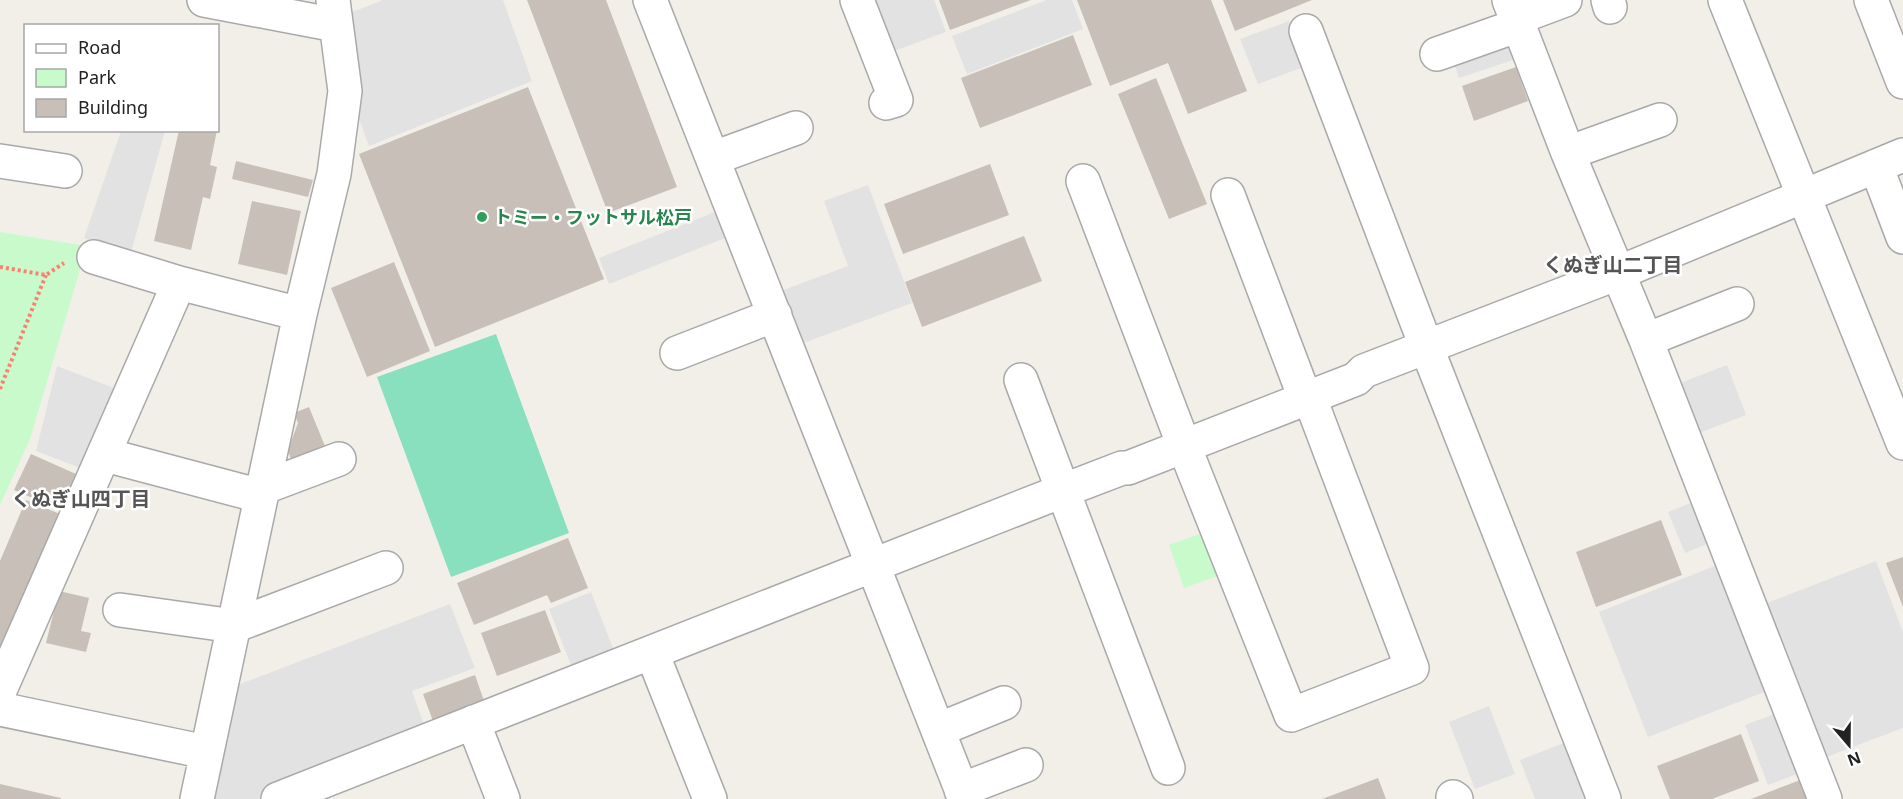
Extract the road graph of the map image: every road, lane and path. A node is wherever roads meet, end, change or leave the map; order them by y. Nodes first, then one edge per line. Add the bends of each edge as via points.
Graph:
1 (204, 0) edge
2 (650, 0) edge
3 (857, 0) edge
4 (1565, 0) edge
5 (1725, 0) edge
6 (1871, 0) edge
7 (335, 12) edge
8 (1515, 14) edge
9 (1306, 31) dead end
10 (1437, 54) dead end
11 (1903, 82) edge
12 (886, 103) dead end
13 (1659, 120) dead end
14 (796, 128) dead end
15 (1568, 153) junction
16 (714, 158) junction
17 (0, 161) edge
18 (1890, 161) edge
19 (65, 171) dead end
20 (1083, 181) dead end
21 (1228, 195) dead end
22 (1804, 195) junction
23 (1903, 237) edge
24 (94, 257) joint
25 (0, 267) edge
26 (1617, 273) junction
27 (46, 275) junction
28 (178, 283) junction
29 (1737, 304) dead end
30 (300, 314) junction
31 (775, 315) junction
32 (1646, 340) junction
33 (1426, 346) junction
34 (677, 353) dead end
35 (1021, 380) dead end
36 (0, 389) edge
37 (1305, 398) junction
38 (1903, 443) edge
39 (1184, 446) junction
40 (117, 458) dead end
41 (339, 459) dead end
42 (263, 489) junction
43 (1062, 491) junction
44 (872, 565) junction
45 (386, 568) dead end
46 (120, 610) dead end
47 (234, 626) junction
48 (652, 653) junction
49 (0, 690) edge
50 (1004, 703) dead end
51 (0, 709) edge
52 (473, 722) junction
53 (938, 730) junction
54 (206, 752) junction
55 (1026, 765) dead end
56 (1168, 768) dead end
57 (963, 794) edge
58 (288, 797) edge
59 (197, 799) edge
60 (503, 799) edge
61 (710, 799) edge
62 (1604, 799) edge
63 (1825, 799) edge

1 - 7 street
2 - 16 street
3 - 12 street via 896,100
4 - 8 street
5 - 22 street
6 - 11 street
7 - 30 street via 345,91 334,174
8 - 10 street
8 - 15 street
9 - 33 street
13 - 15 street
14 - 16 street
15 - 26 street
16 - 31 street
17 - 19 street
18 - 22 street
18 - 23 street
20 - 39 street
21 - 37 street
22 - 26 street
22 - 38 street
24 - 27 path via 79,253
24 - 28 street
25 - 27 path
26 - 32 street
26 - 33 street
27 - 36 path
28 - 30 street
28 - 49 street
29 - 32 street
30 - 42 street
31 - 34 street
31 - 44 street
32 - 63 street
33 - 37 street
33 - 62 street
35 - 43 street
37 - 39 street
37 - 39 street via 1314,408 1412,668 1291,715
39 - 43 street
40 - 42 street via 249,493
41 - 42 street
42 - 47 street
43 - 44 street
43 - 56 street
44 - 48 street
44 - 53 street
45 - 47 street
46 - 47 street
47 - 54 street
48 - 52 street
48 - 61 street
50 - 53 street
51 - 54 street
52 - 58 street
52 - 60 street
53 - 57 street
54 - 59 street
55 - 57 street

